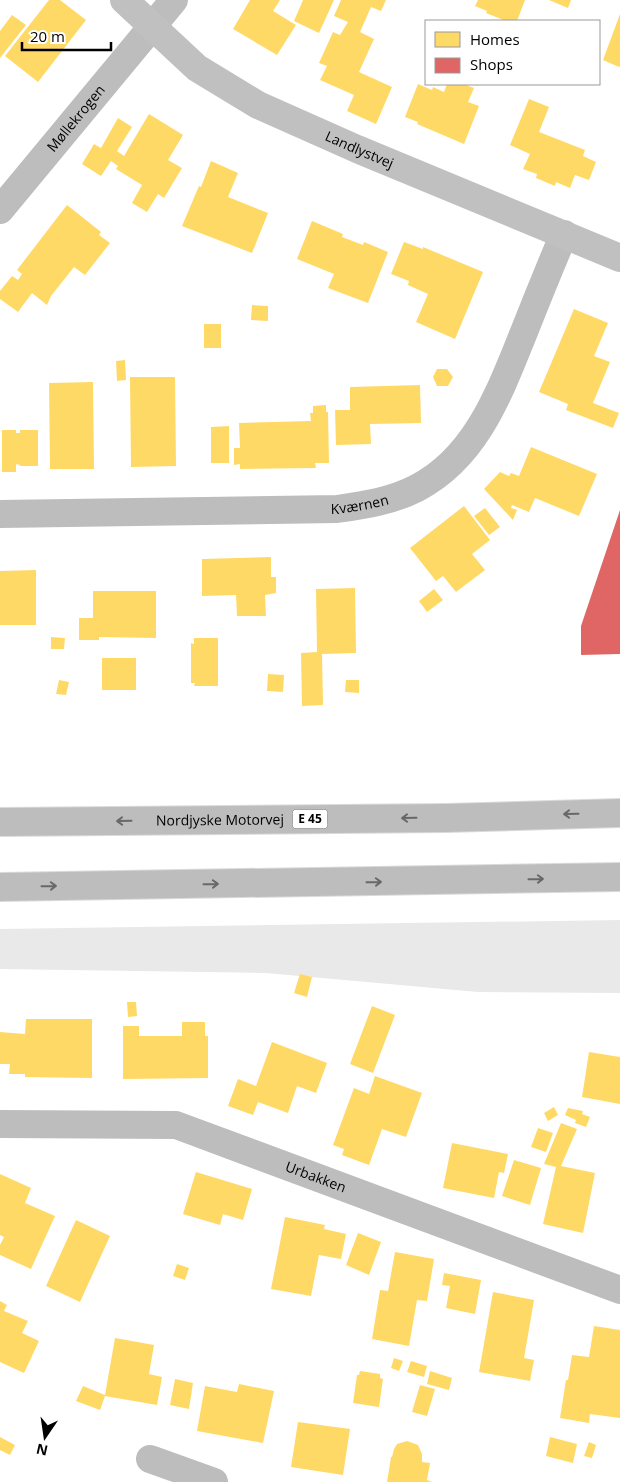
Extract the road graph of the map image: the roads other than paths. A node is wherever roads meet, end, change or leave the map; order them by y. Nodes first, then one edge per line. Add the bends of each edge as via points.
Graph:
1 (124, 0) edge
2 (174, 0) edge
3 (151, 26) junction
4 (0, 210) edge
5 (564, 234) junction
6 (620, 258) edge
7 (0, 514) edge
8 (620, 813) edge
9 (0, 822) edge
10 (620, 877) edge
11 (0, 887) edge
12 (0, 1124) edge
13 (620, 1290) edge
14 (150, 1459) dead end
15 (214, 1482) edge

1 - 3 street, Landlystvej
2 - 3 main road, Møllekrogen
3 - 4 main road, Møllekrogen
3 - 5 street, Landlystvej via 197,68 258,105
5 - 6 street, Landlystvej
5 - 7 main road, Kværnen via 505,379 481,427 454,462 418,488 383,502 337,509
8 -> 9 main road, Nordjyske Motorvej / E 45
11 -> 10 main road
12 - 13 main road, Urbakken via 176,1125
14 - 15 main road

